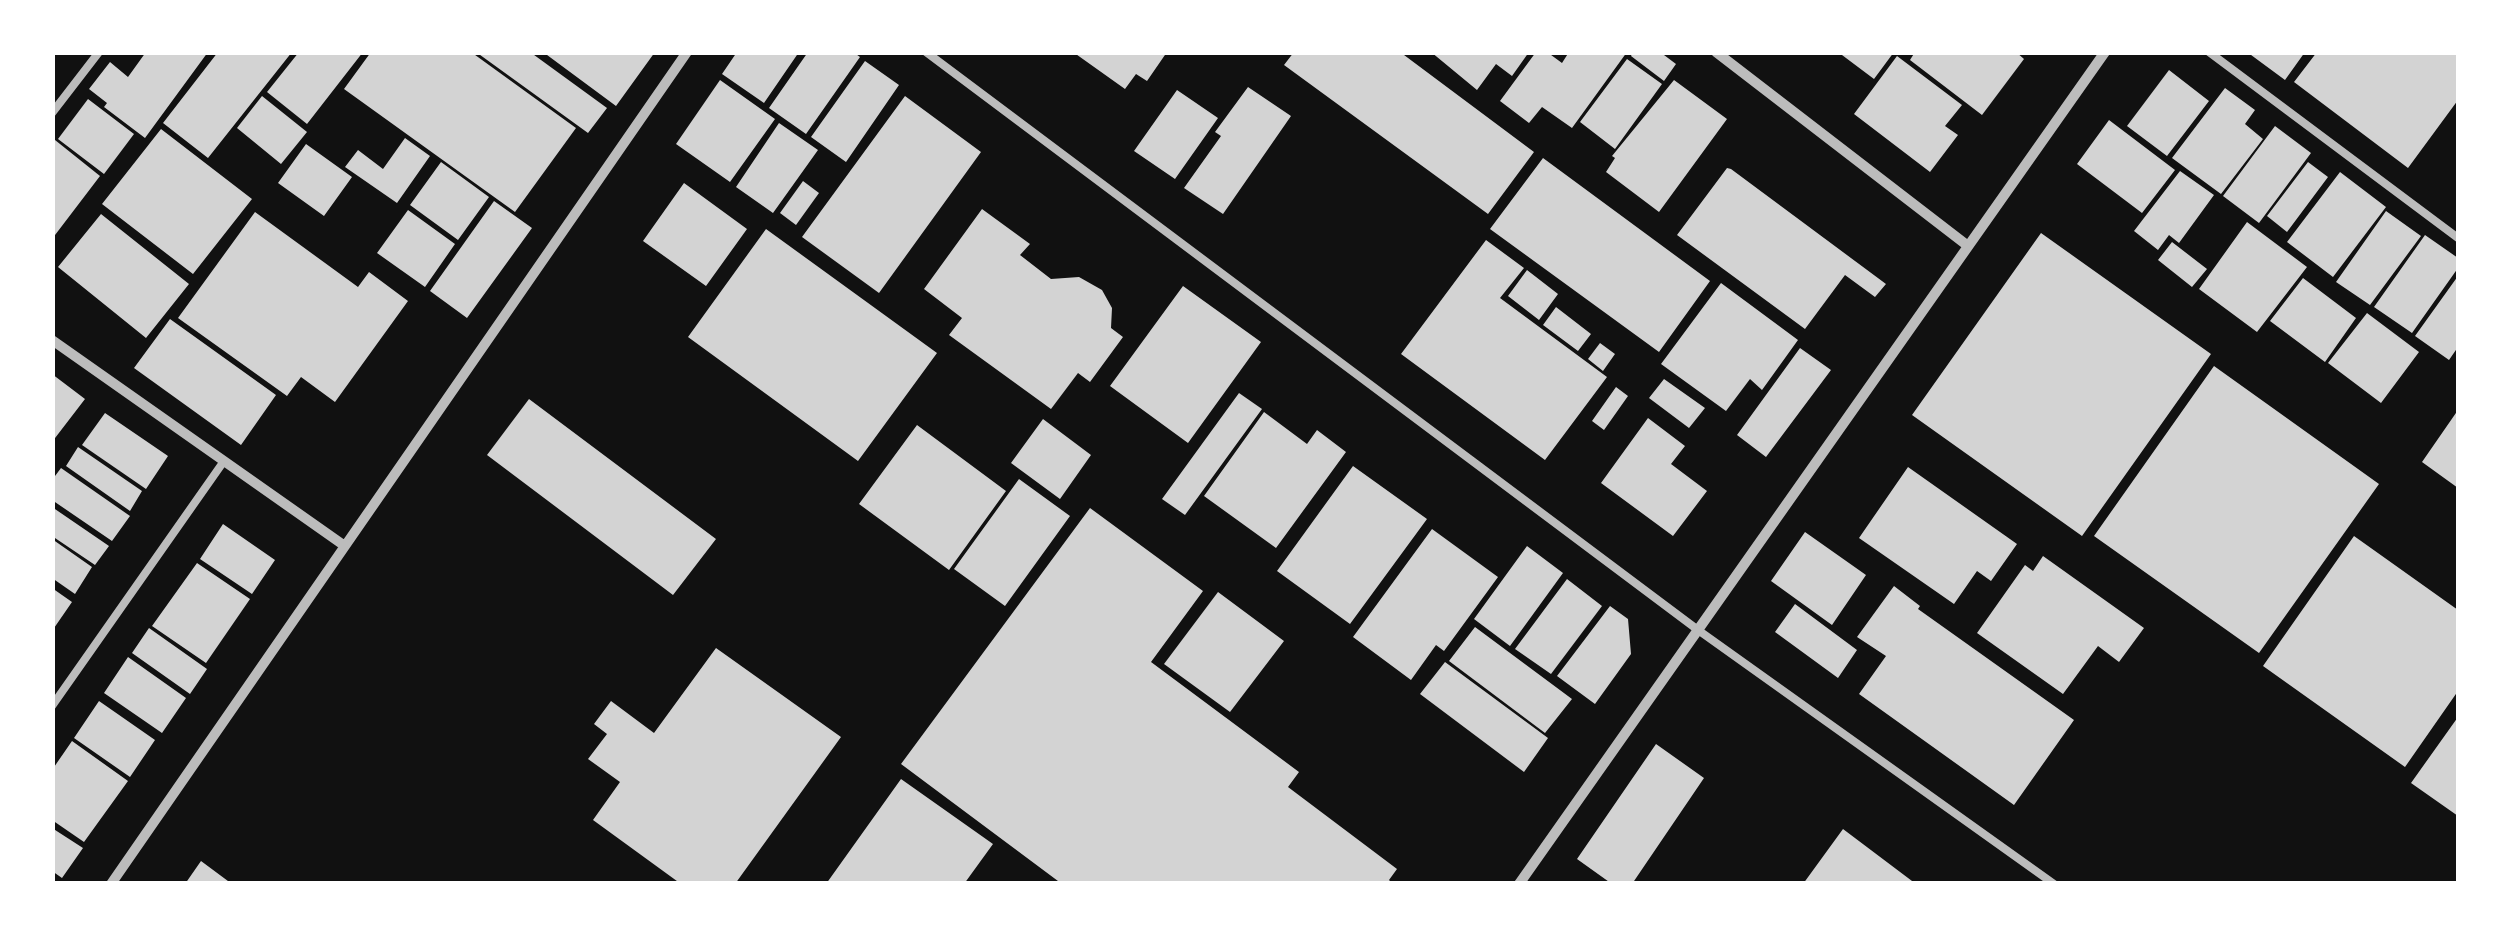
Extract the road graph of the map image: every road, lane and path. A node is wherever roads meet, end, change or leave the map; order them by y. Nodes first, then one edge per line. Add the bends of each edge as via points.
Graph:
1 (99, 52) edge
2 (687, 52) edge
3 (926, 52) edge
4 (1716, 52) edge
5 (2105, 52) edge
6 (2210, 52) edge
7 (52, 113) edge
8 (2458, 238) edge
9 (1968, 246) junction
10 (52, 340) edge
11 (224, 461) junction
12 (342, 544) junction
13 (1698, 630) junction
14 (52, 706) edge
15 (111, 884) edge
16 (1519, 884) edge
17 (2054, 884) edge

1 - 7 lane
2 - 12 street
3 - 13 lane
4 - 9 street
5 - 9 street
6 - 8 lane
9 - 13 street
10 - 11 street
11 - 12 street
11 - 14 lane
12 - 15 street
13 - 16 street
13 - 17 lane

